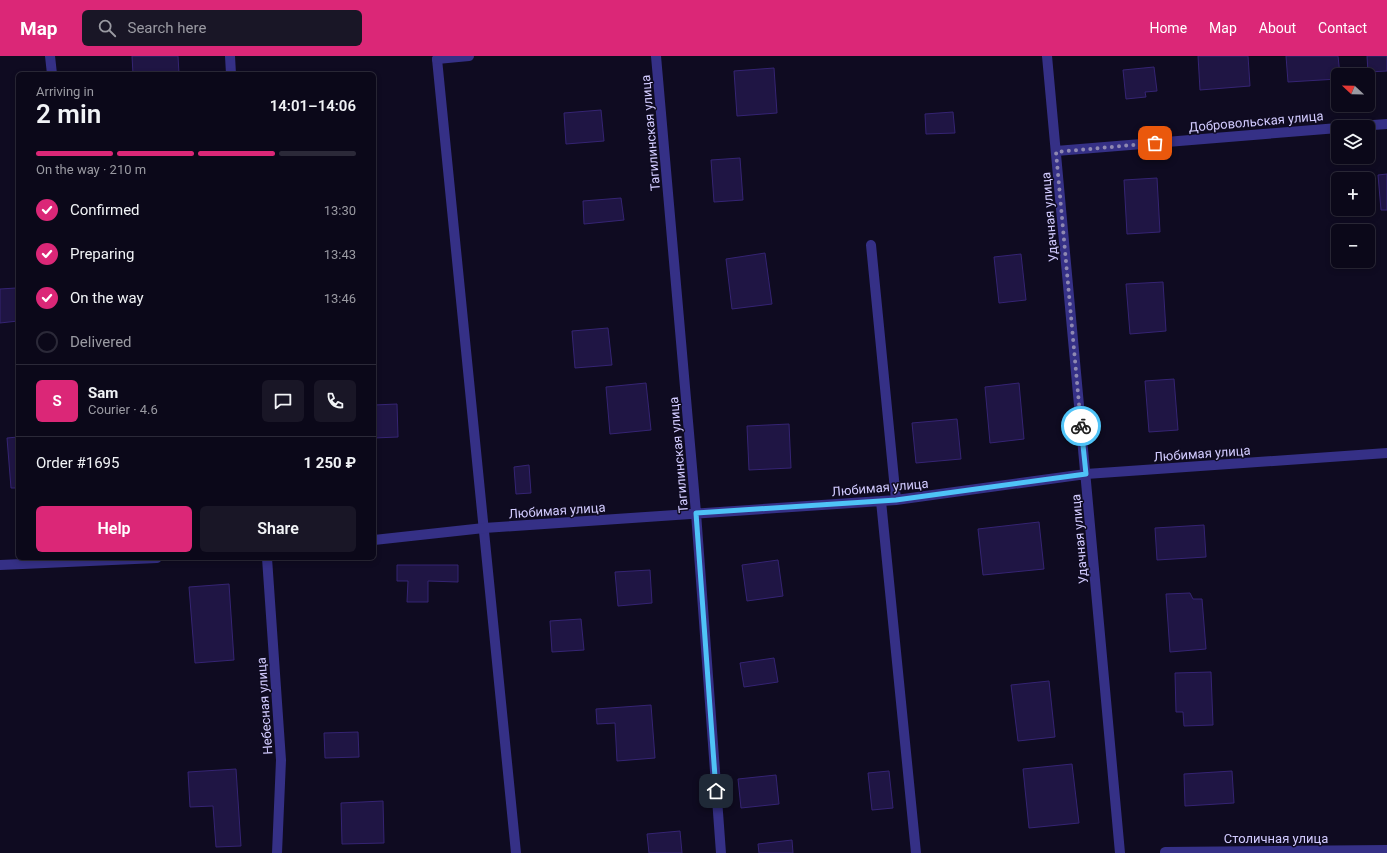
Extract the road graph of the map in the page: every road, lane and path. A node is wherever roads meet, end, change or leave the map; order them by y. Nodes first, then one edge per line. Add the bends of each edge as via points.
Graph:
1 (50, 56) edge
2 (230, 56) edge
3 (469, 56) edge
4 (656, 56) edge
5 (1047, 56) edge
6 (52, 72) edge
7 (231, 72) edge
8 (1387, 124) edge
9 (1375, 125) edge
10 (1331, 129) edge
11 (1056, 152) junction
12 (871, 245) dead end
13 (1387, 453) edge
14 (1086, 474) junction
15 (896, 500) junction
16 (881, 501) junction
17 (696, 513) junction
18 (484, 528) junction
19 (376, 540) edge
20 (85, 560) edge
21 (267, 560) edge
22 (0, 565) edge
23 (1387, 850) edge
24 (1165, 852) dead end
25 (277, 853) edge
26 (516, 853) edge
27 (721, 853) edge
28 (916, 853) edge
29 (1120, 853) edge

1 - 6 street
2 - 7 street
3 - 18 street via 437,60
4 - 17 street, Тагилинская улица
5 - 11 street, Удачная улица
8 - 9 street
10 - 11 street, Добровольская улица
11 - 14 street, Удачная улица
12 - 15 street
13 - 14 street, Любимая улица
14 - 15 street, Любимая улица
14 - 29 street, Удачная улица
15 - 16 street, Любимая улица
16 - 17 street, Любимая улица
16 - 28 street
17 - 18 street, Любимая улица
17 - 27 street, Тагилинская улица
18 - 19 street, Любимая улица
18 - 26 street
20 - 22 street
21 - 25 street, Небесная улица via 281,760
23 - 24 street, Столичная улица

